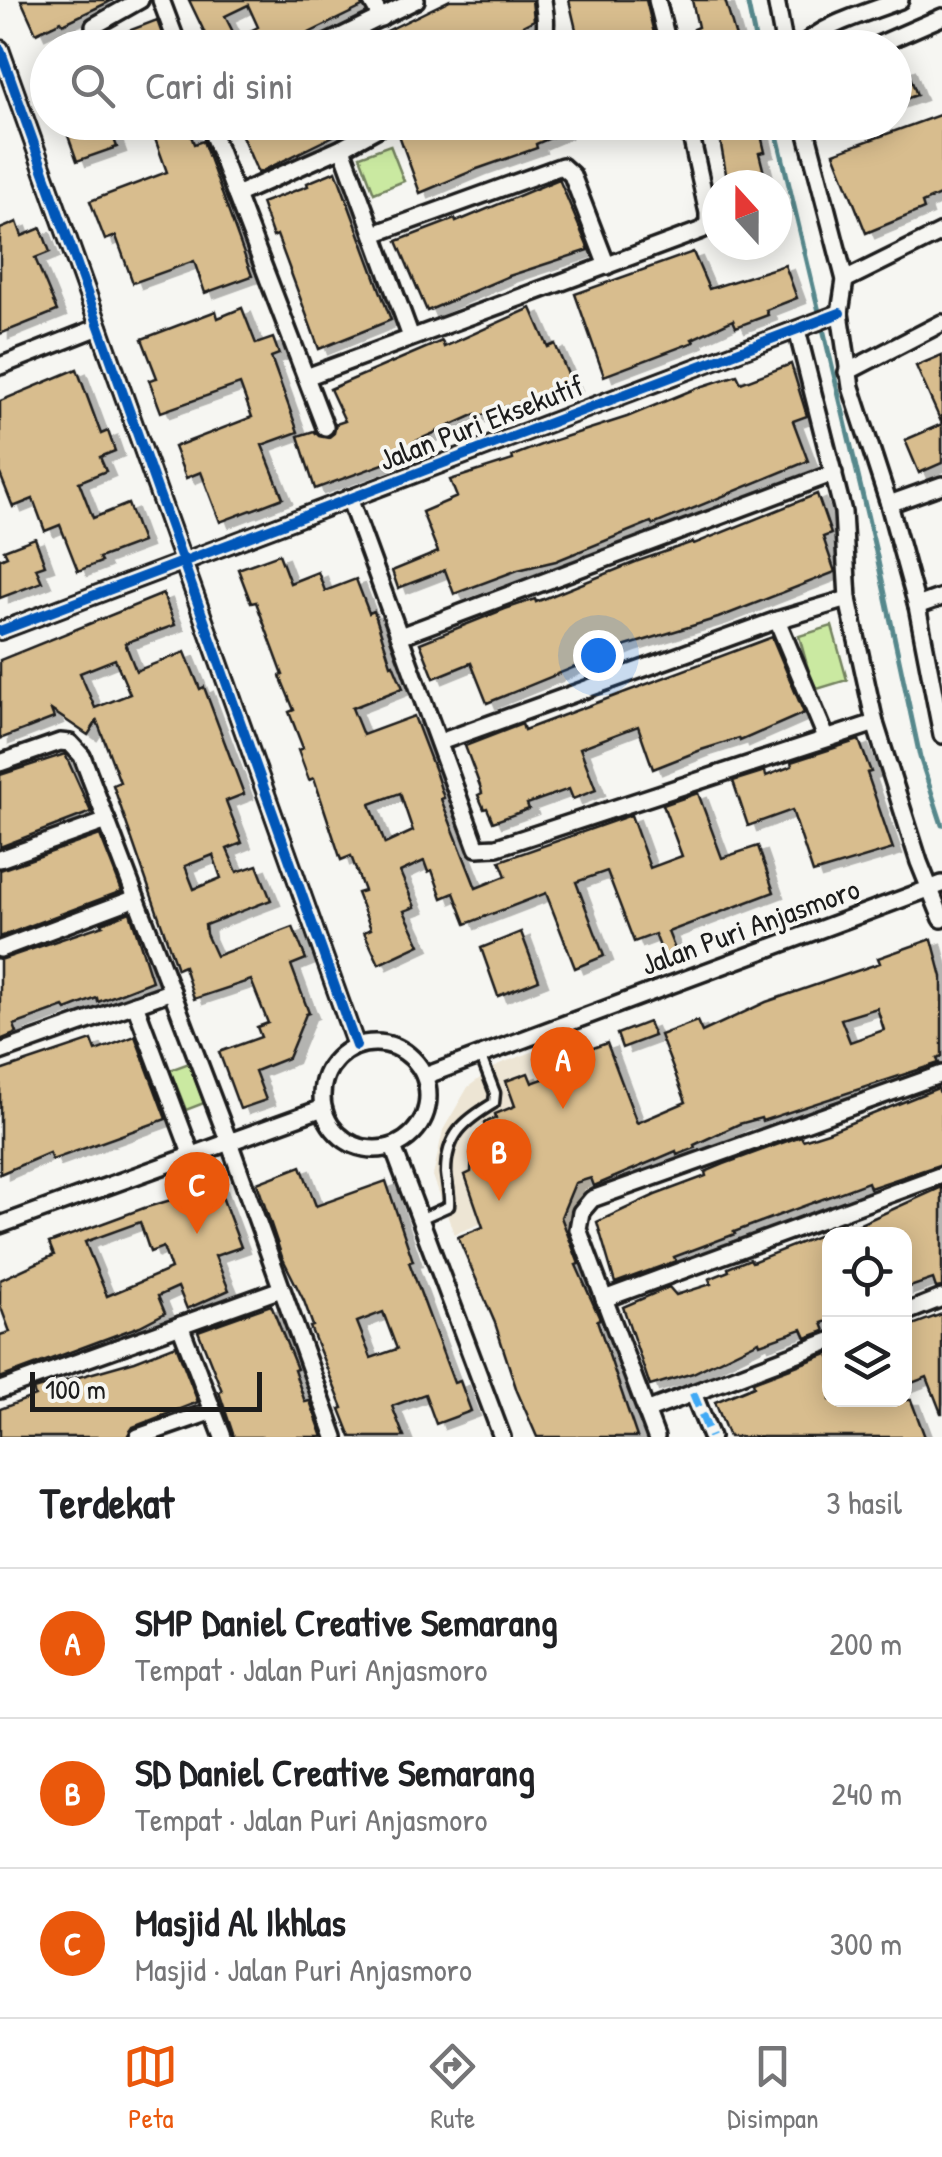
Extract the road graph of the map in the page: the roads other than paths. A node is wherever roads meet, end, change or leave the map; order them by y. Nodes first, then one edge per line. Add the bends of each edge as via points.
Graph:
1 (140, 0) edge
2 (161, 0) edge
3 (372, 0) edge
4 (416, 0) edge
5 (543, 0) edge
6 (657, 0) edge
7 (776, 0) edge
8 (900, 0) edge
9 (942, 17) edge
10 (381, 18) junction
11 (94, 26) dead end
12 (173, 30) edge
13 (356, 30) edge
14 (546, 30) edge
15 (664, 30) edge
16 (782, 30) edge
17 (828, 30) edge
18 (912, 30) edge
19 (0, 50) edge
20 (30, 134) edge
21 (32, 140) edge
22 (215, 140) edge
23 (356, 140) edge
24 (692, 140) edge
25 (809, 140) edge
26 (342, 148) junction
27 (236, 196) junction
28 (942, 232) edge
29 (374, 234) junction
30 (607, 266) junction
31 (845, 280) junction
32 (840, 313) junction
33 (942, 322) edge
34 (99, 327) junction
35 (800, 328) junction
36 (411, 337) junction
37 (0, 366) edge
38 (847, 372) junction
39 (306, 377) junction
40 (324, 427) dead end
41 (834, 472) junction
42 (942, 485) edge
43 (348, 498) junction
44 (889, 504) junction
45 (183, 560) junction
46 (942, 598) edge
47 (848, 599) junction
48 (917, 606) junction
49 (778, 620) junction
50 (0, 631) edge
51 (400, 636) junction
52 (875, 722) junction
53 (941, 724) edge
54 (826, 737) junction
55 (440, 742) junction
56 (0, 763) edge
57 (107, 820) junction
58 (0, 859) edge
59 (937, 886) edge
60 (136, 898) junction
61 (942, 919) edge
62 (0, 949) edge
63 (172, 991) junction
64 (135, 1004) junction
65 (356, 1046) junction
66 (0, 1052) edge
67 (481, 1056) junction
68 (942, 1074) edge
69 (426, 1076) junction
70 (322, 1108) junction
71 (229, 1142) junction
72 (393, 1147) junction
73 (192, 1156) junction
74 (942, 1175) edge
75 (420, 1218) junction
76 (0, 1225) edge
77 (281, 1289) junction
78 (942, 1298) edge
79 (604, 1299) junction
80 (912, 1310) edge
81 (180, 1325) junction
82 (822, 1345) edge
83 (0, 1390) edge
84 (693, 1394) junction
85 (213, 1410) junction
86 (646, 1411) junction
87 (138, 1437) edge
88 (223, 1437) edge
89 (335, 1437) edge
90 (502, 1437) edge
91 (656, 1437) edge
92 (711, 1437) edge

1 - 11 street
2 - 12 street
3 - 10 street
4 - 10 street
5 - 14 street
6 - 15 street
7 - 16 street
8 - 17 street
9 - 18 street
10 - 13 street
19 - 20 street
21 - 34 street
22 - 27 street
23 - 26 street
24 - 30 street via 707,226
25 - 31 street
26 - 27 street
26 - 29 street
27 - 39 street
28 - 31 street
29 - 30 street via 562,166 572,175
29 - 36 street
30 - 36 street
31 - 32 street
32 - 35 street, Jalan Puri Eksekutif
32 - 38 street
33 - 38 street
34 - 37 street
34 - 45 street
35 - 41 street
35 - 43 street, Jalan Puri Eksekutif
36 - 39 street
38 - 44 street
39 - 40 street
41 - 47 street
41 - 51 street
42 - 44 street
43 - 45 street, Jalan Puri Eksekutif
43 - 51 street
44 - 48 street
45 - 50 street, Jalan Puri Eksekutif
45 - 65 street
46 - 48 street
47 - 49 street
47 - 52 street
48 - 53 street
49 - 54 street
49 - 55 street
51 - 55 street
52 - 54 street
52 - 59 street
54 - 55 street via 483,849 472,841
56 - 57 street via 70,742
57 - 58 street
57 - 60 street
59 - 61 street
59 - 67 street, Jalan Puri Anjasmoro
60 - 62 street
60 - 63 street
63 - 64 street
63 - 71 street
64 - 66 street
64 - 73 street
65 - 69 street via 389,1044
65 - 70 street via 324,1079
67 - 69 street, Jalan Puri Anjasmoro
67 - 75 lane via 494,1104 456,1133 447,1157 448,1208
68 - 79 street via 592,1199 578,1229
69 - 72 street via 427,1110 420,1126
70 - 71 street
70 - 72 street via 342,1139 376,1150
71 - 73 street
71 - 77 street
72 - 75 street
73 - 76 street
74 - 79 street
75 - 90 street
77 - 81 street
77 - 89 street
78 - 80 street
79 - 86 street
81 - 83 street
81 - 85 street
82 - 84 street
84 - 86 street
84 - 92 street
85 - 87 street
85 - 88 street
86 - 91 street

